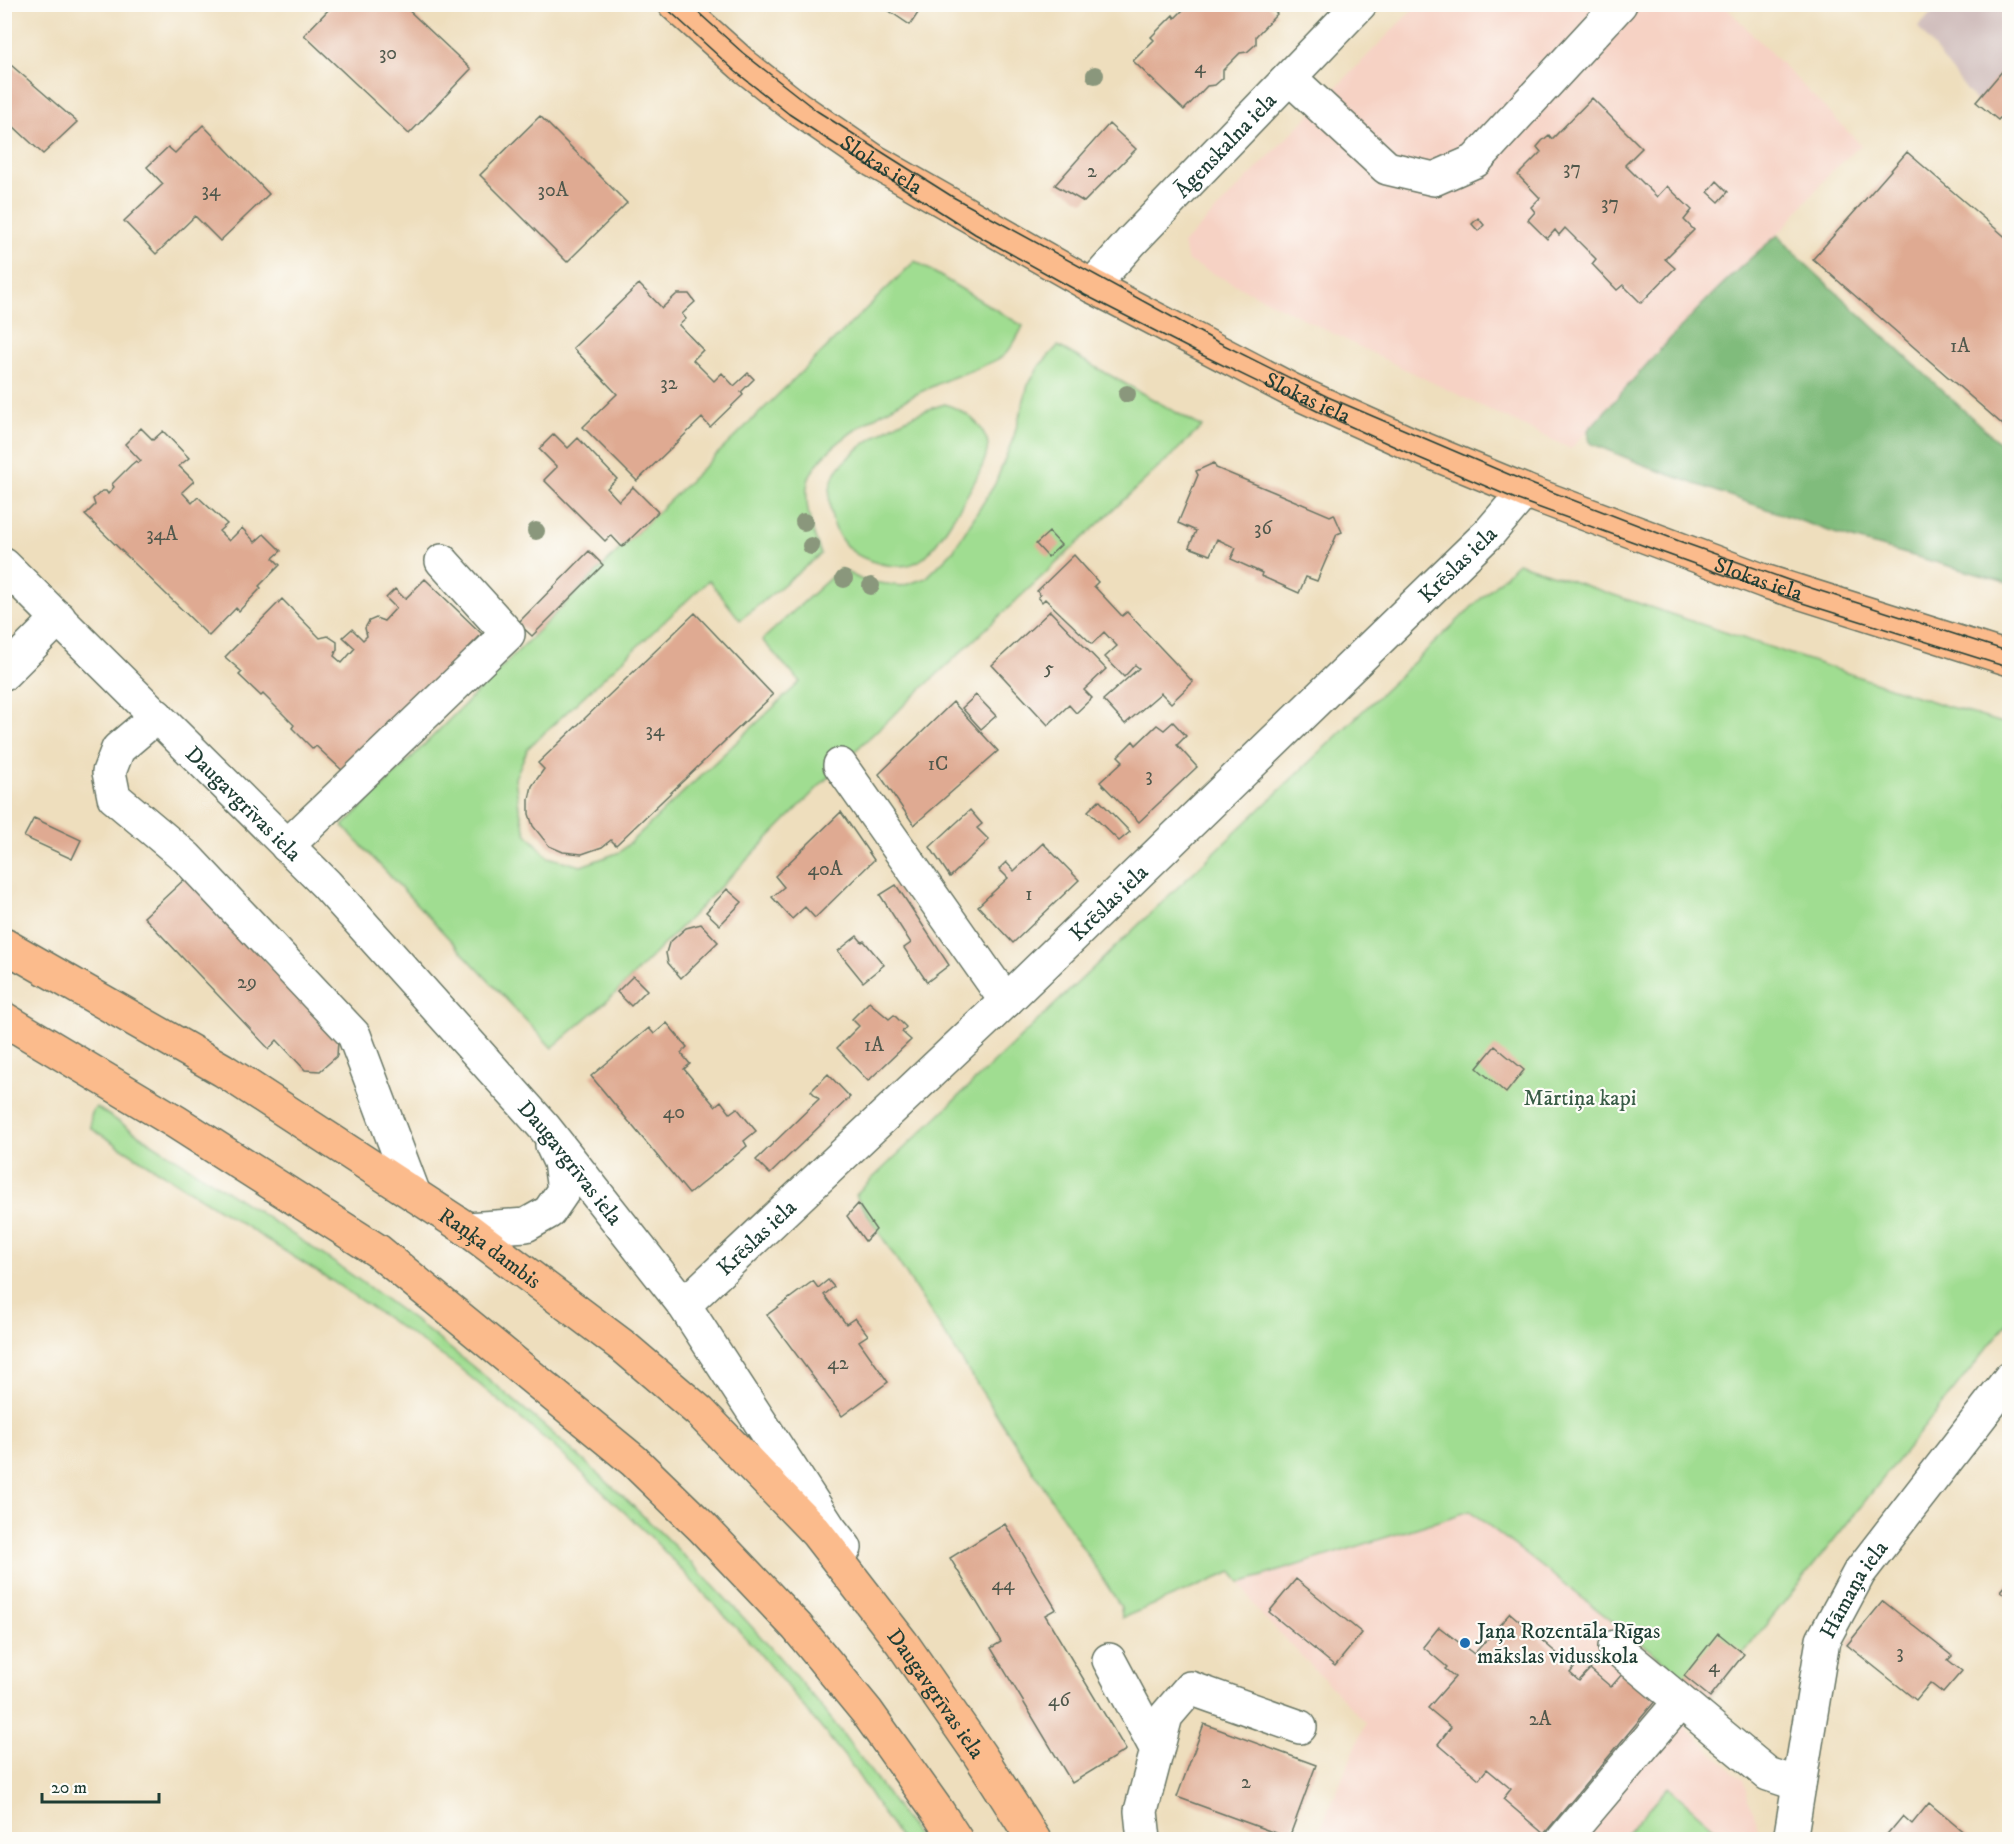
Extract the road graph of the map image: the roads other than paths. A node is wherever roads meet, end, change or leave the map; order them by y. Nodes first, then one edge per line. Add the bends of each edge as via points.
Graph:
1 (675, 4) edge
2 (1360, 4) edge
3 (1620, 4) edge
4 (1290, 78) junction
5 (1092, 286) junction
6 (1525, 491) junction
7 (442, 561) dead end
8 (4, 565) edge
9 (59, 618) junction
10 (2010, 659) edge
11 (4, 673) edge
12 (157, 716) junction
13 (840, 765) dead end
14 (287, 846) junction
15 (4, 945) edge
16 (1006, 1001) junction
17 (4, 1019) edge
18 (544, 1127) junction
19 (414, 1194) junction
20 (467, 1229) junction
21 (684, 1305) junction
22 (2010, 1378) edge
23 (902, 1643) junction
24 (1615, 1647) dead end
25 (1109, 1660) dead end
26 (1680, 1702) junction
27 (1300, 1727) dead end
28 (1157, 1750) junction
29 (1798, 1784) junction
30 (956, 1839) edge
31 (1034, 1839) edge
32 (1144, 1839) edge
33 (1563, 1839) edge
34 (1790, 1839) edge

1 - 5 main road, Slokas iela via 742,65 874,161
2 - 4 street, Āgenskalna iela
3 - 4 street via 1475,161 1434,179 1387,168
4 - 5 street, Āgenskalna iela
5 - 6 main road, Slokas iela via 1292,390
6 - 10 main road, Slokas iela via 1764,581
6 - 16 street, Krēslas iela via 1490,531
7 - 14 street via 508,634
8 - 9 street, Daugavgrīvas iela
9 - 11 street
9 - 12 street, Daugavgrīvas iela
12 - 14 street, Daugavgrīvas iela
12 - 19 street via 118,749 109,772 114,797 187,858 354,1035
13 - 16 street
14 - 18 street, Daugavgrīvas iela via 326,884
15 - 19 main road, Raņķa dambis via 223,1070
16 - 21 street, Krēslas iela
17 - 30 main road via 176,1122 378,1251 634,1461 797,1626 860,1704
18 - 20 street via 560,1162 564,1190 549,1212 526,1225
18 - 21 street, Daugavgrīvas iela
19 - 20 main road, Raņķa dambis
20 - 23 main road, Raņķa dambis via 624,1347 700,1412 816,1532
21 - 23 street, Daugavgrīvas iela via 830,1529 896,1614
22 - 29 street, Hāmaņa iela via 1859,1573 1823,1640
23 - 31 main road, Daugavgrīvas iela
24 - 26 street
25 - 28 street
26 - 29 street via 1768,1773
26 - 33 street
27 - 28 street via 1190,1688 1166,1716
28 - 32 street via 1141,1811
29 - 34 street, Hāmaņa iela

